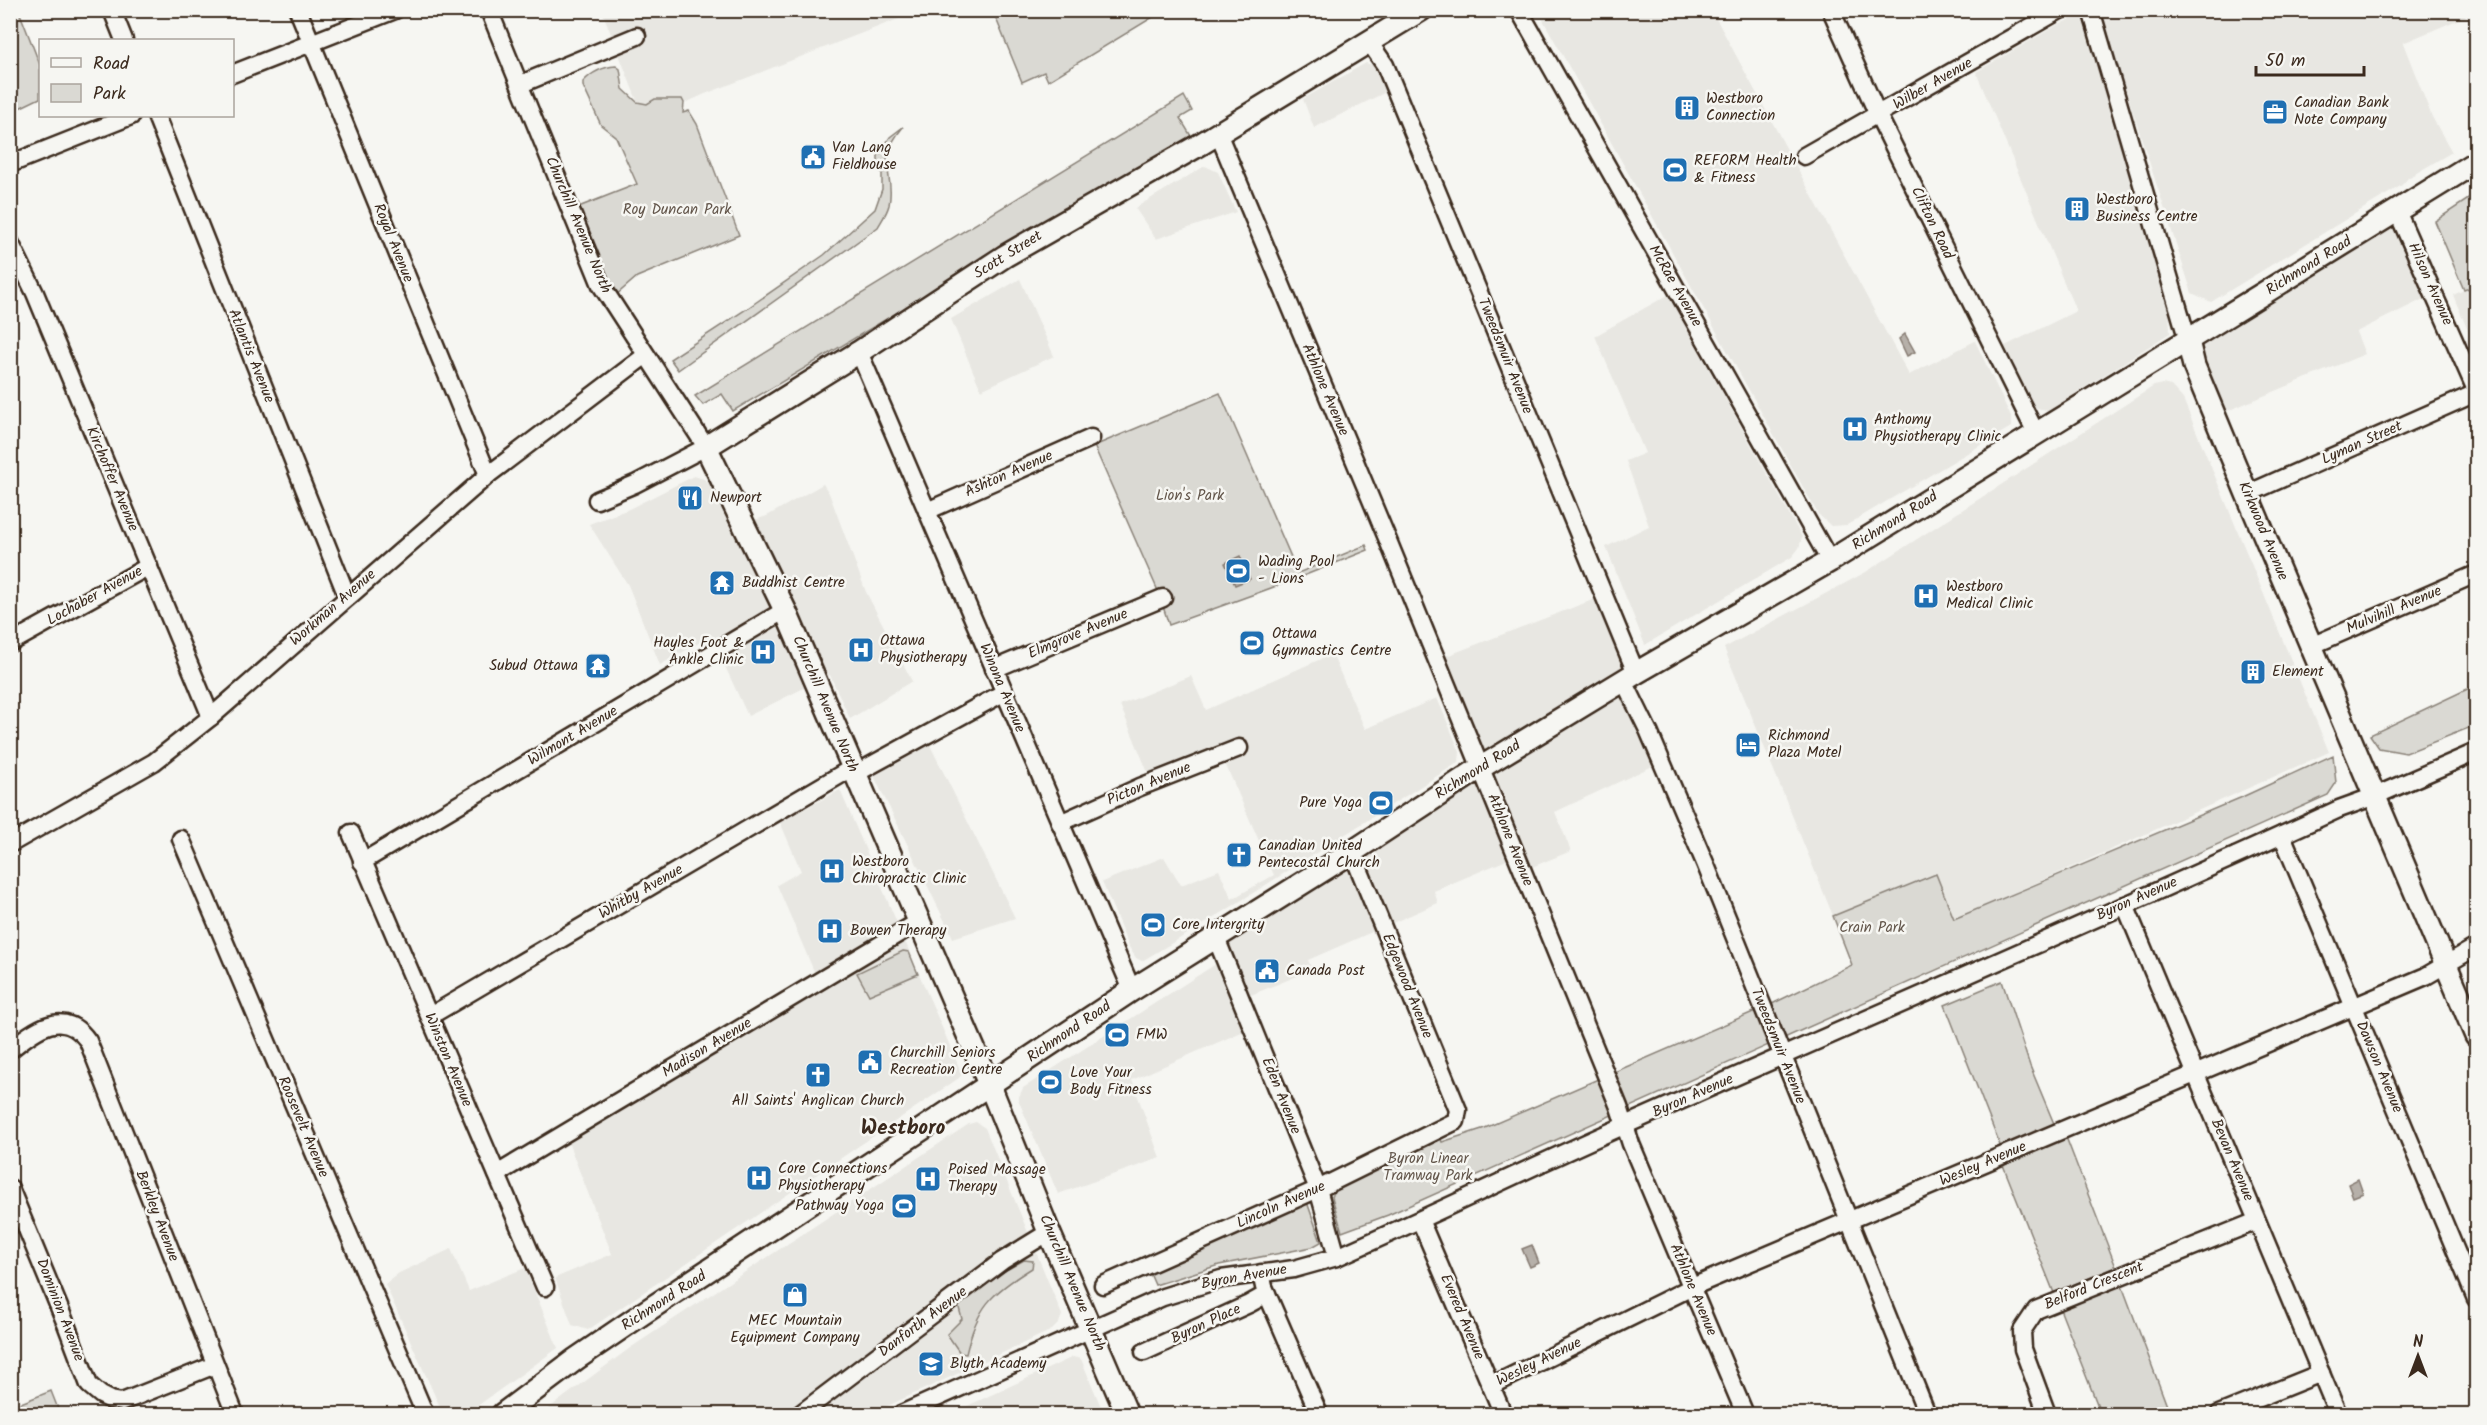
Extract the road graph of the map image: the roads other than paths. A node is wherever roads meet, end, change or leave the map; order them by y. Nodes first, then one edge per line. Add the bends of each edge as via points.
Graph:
1 (112, 10) edge
2 (298, 10) edge
3 (395, 10) edge
4 (489, 10) edge
5 (1420, 10) edge
6 (1519, 10) edge
7 (1831, 10) edge
8 (2060, 10) edge
9 (2091, 10) edge
10 (637, 36) dead end
11 (124, 39) edge
12 (311, 42) junction
13 (1369, 42) junction
14 (234, 73) edge
15 (521, 84) junction
16 (1878, 115) junction
17 (128, 117) edge
18 (156, 117) edge
19 (1218, 133) junction
20 (1804, 156) dead end
21 (2476, 162) edge
22 (10, 164) edge
23 (2397, 210) junction
24 (10, 242) edge
25 (2188, 341) junction
26 (859, 352) junction
27 (646, 355) junction
28 (2476, 391) edge
29 (2036, 433) junction
30 (1091, 438) dead end
31 (706, 447) junction
32 (488, 475) junction
33 (2247, 494) junction
34 (597, 500) dead end
35 (927, 511) junction
36 (1830, 561) junction
37 (149, 566) junction
38 (2476, 574) edge
39 (346, 596) junction
40 (1163, 598) dead end
41 (785, 610) junction
42 (10, 644) edge
43 (2311, 646) junction
44 (994, 669) junction
45 (1630, 677) junction
46 (1003, 693) junction
47 (211, 717) junction
48 (1239, 748) dead end
49 (2476, 752) edge
50 (1480, 768) junction
51 (854, 771) junction
52 (2375, 796) junction
53 (1060, 823) junction
54 (351, 834) dead end
55 (2282, 835) junction
56 (181, 839) dead end
57 (10, 844) edge
58 (1352, 852) junction
59 (362, 862) junction
60 (2125, 905) junction
61 (918, 922) junction
62 (1216, 938) junction
63 (2476, 947) edge
64 (2446, 964) junction
65 (1132, 990) junction
66 (2354, 1007) junction
67 (430, 1016) junction
68 (2476, 1036) edge
69 (10, 1050) edge
70 (1782, 1057) junction
71 (2196, 1074) junction
72 (990, 1086) junction
73 (1456, 1121) joint
74 (1625, 1125) junction
75 (496, 1174) junction
76 (10, 1188) edge
77 (1318, 1189) junction
78 (1420, 1220) junction
79 (1848, 1221) junction
80 (2257, 1221) junction
81 (1049, 1232) junction
82 (1337, 1257) junction
83 (1261, 1273) junction
84 (1103, 1285) dead end
85 (545, 1287) dead end
86 (1692, 1287) junction
87 (1268, 1294) junction
88 (2476, 1299) edge
89 (1090, 1329) junction
90 (1144, 1352) dead end
91 (215, 1365) junction
92 (2321, 1373) junction
93 (1491, 1386) junction
94 (235, 1414) edge
95 (425, 1414) edge
96 (503, 1414) edge
97 (800, 1414) edge
98 (901, 1414) edge
99 (1127, 1414) edge
100 (1319, 1414) edge
101 (1503, 1414) edge
102 (1745, 1414) edge
103 (1927, 1414) edge
104 (2048, 1414) edge
105 (2219, 1414) edge
106 (2338, 1414) edge

1 - 11 street
2 - 12 street, Royal Avenue
3 - 12 street
4 - 15 street, Churchill Avenue North
5 - 13 main road, Scott Street
6 - 36 street, McRae Avenue
7 - 16 street, Clifton Road
8 - 16 street, Wilber Avenue
9 - 25 street, Kirkwood Avenue
10 - 15 street
12 - 14 street
12 - 32 street, Royal Avenue
13 - 19 main road, Scott Street
13 - 45 street, Tweedsmuir Avenue via 1385,65
15 - 27 street, Churchill Avenue North via 596,275
16 - 20 street, Wilber Avenue
16 - 29 street, Clifton Road
17 - 22 street
18 - 39 street, Atlantis Avenue
19 - 26 main road, Scott Street via 1005,256
19 - 50 street, Athlone Avenue
21 - 23 main road, Richmond Road
23 - 25 main road, Richmond Road
23 - 28 street, Hilson Avenue
24 - 37 street, Kirchoffer Avenue via 35,292
25 - 29 main road, Richmond Road
25 - 33 main road, Kirkwood Avenue via 2194,366
26 - 31 main road, Scott Street
26 - 35 street, Winona Avenue
27 - 31 street, Churchill Avenue North
27 - 32 street, Workman Avenue
28 - 33 street, Lyman Street
29 - 36 main road, Richmond Road
30 - 35 street, Ashton Avenue
31 - 34 street, Scott Street
31 - 41 main road, Churchill Avenue North
32 - 39 street, Workman Avenue
33 - 43 main road, Kirkwood Avenue
35 - 44 street, Winona Avenue
36 - 45 main road, Richmond Road
37 - 42 street, Lochaber Avenue
37 - 47 street, Kirchoffer Avenue
38 - 43 street, Mulvihill Avenue
39 - 47 street, Workman Avenue
40 - 44 street, Elmgrove Avenue
41 - 51 main road, Churchill Avenue North
41 - 59 street, Wilmont Avenue
43 - 52 main road, Kirkwood Avenue
44 - 46 street, Winona Avenue
45 - 50 main road, Richmond Road
45 - 70 street, Tweedsmuir Avenue
46 - 51 street, Whitby Avenue
46 - 53 street, Winona Avenue
47 - 57 street, Workman Avenue via 154,762
48 - 53 street, Picton Avenue
49 - 52 street, Byron Avenue
50 - 58 main road, Richmond Road
50 - 74 street, Athlone Avenue
51 - 61 main road, Churchill Avenue North
51 - 67 street, Whitby Avenue
52 - 55 street, Byron Avenue
52 - 64 main road, Kirkwood Avenue
53 - 65 street, Winona Avenue
54 - 59 street, Winston Avenue
55 - 60 street, Byron Avenue
55 - 66 street, Dawson Avenue
56 - 95 street, Roosevelt Avenue
58 - 62 main road, Richmond Road
58 - 73 street, Edgewood Avenue via 1458,1110
59 - 67 street, Winston Avenue
60 - 70 street, Byron Avenue
60 - 71 street, Bevan Avenue
61 - 72 main road, Churchill Avenue North
61 - 75 street, Madison Avenue
62 - 65 main road, Richmond Road
62 - 77 street, Eden Avenue
63 - 64 street, Wesley Avenue
64 - 66 street, Wesley Avenue
64 - 68 main road, Kirkwood Avenue
65 - 72 main road, Richmond Road
66 - 71 street, Wesley Avenue
66 - 88 street, Dawson Avenue
67 - 75 street, Winston Avenue
69 - 91 street, Berkley Avenue via 42,1028 60,1023 80,1029 96,1058
70 - 74 street, Byron Avenue
70 - 79 street, Tweedsmuir Avenue
71 - 79 street, Wesley Avenue
71 - 80 street, Bevan Avenue
72 - 81 main road, Churchill Avenue North
72 - 96 main road, Richmond Road via 642,1314
73 - 77 street, Lincoln Avenue
74 - 78 street, Byron Avenue
74 - 86 street, Athlone Avenue
75 - 85 street, Winston Avenue
76 - 91 street, Dominion Avenue via 89,1385 101,1395 122,1402
77 - 82 street, Eden Avenue
77 - 84 street, Lincoln Avenue
78 - 82 street, Byron Avenue
78 - 93 street, Evered Avenue
79 - 86 street, Wesley Avenue
79 - 103 street, Tweedsmuir Avenue
80 - 92 street, Bevan Avenue
80 - 104 street, Belford Crescent via 2036,1310 2022,1331 2023,1349
81 - 89 main road, Churchill Avenue North
81 - 97 street, Danforth Avenue via 1002,1261
82 - 83 street, Byron Avenue
83 - 87 street
83 - 89 street, Byron Avenue via 1200,1284
86 - 93 street, Wesley Avenue
86 - 102 street, Athlone Avenue
87 - 90 street, Byron Place
87 - 100 street
89 - 98 street, Byron Avenue
89 - 99 main road, Churchill Avenue North
91 - 94 street, Berkley Avenue
92 - 105 street
92 - 106 street, Bevan Avenue
93 - 101 street, Evered Avenue

